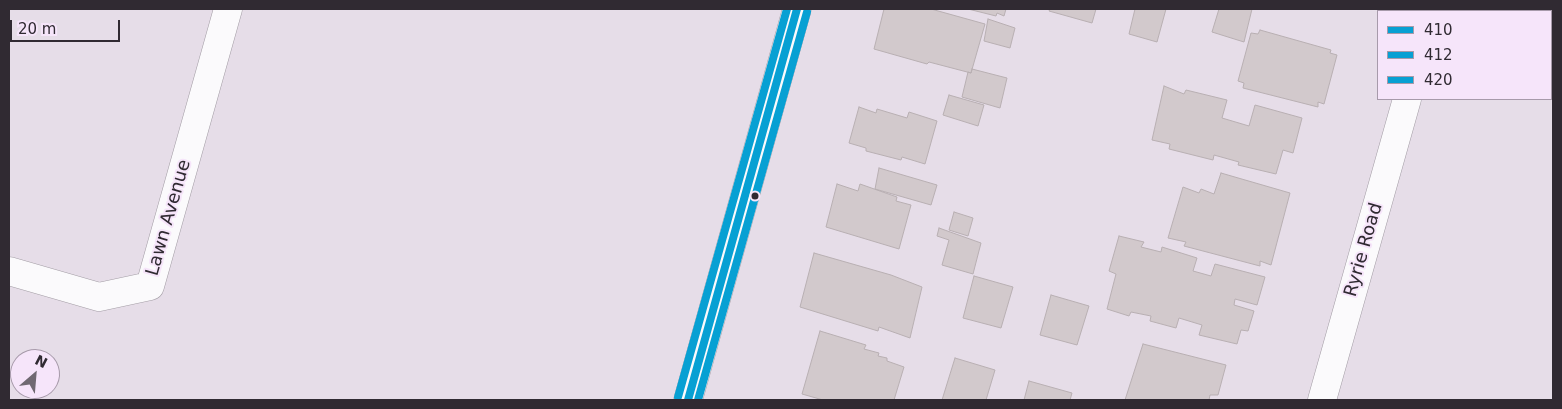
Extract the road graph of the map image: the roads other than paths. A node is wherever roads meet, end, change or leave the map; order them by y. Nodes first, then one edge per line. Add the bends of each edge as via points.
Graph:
1 (228, 9) edge
2 (798, 9) edge
3 (1407, 100) edge
4 (9, 271) edge
5 (688, 400) edge
6 (1322, 400) edge

1 - 4 street, Lawn Avenue via 150,286 99,297
2 - 5 street
3 - 6 street, Ryrie Road

